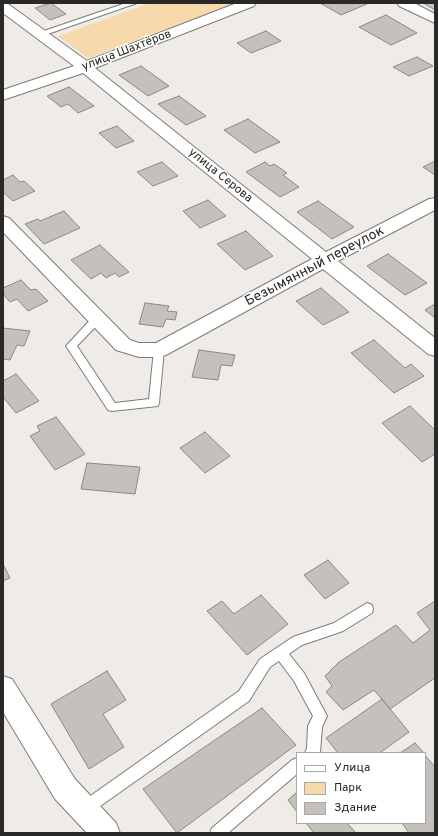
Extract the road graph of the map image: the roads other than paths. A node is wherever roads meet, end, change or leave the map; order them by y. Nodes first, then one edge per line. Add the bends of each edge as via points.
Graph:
1 (133, 3) edge
2 (249, 3) edge
3 (404, 3) edge
4 (3, 6) edge
5 (435, 20) edge
6 (39, 34) junction
7 (85, 67) junction
8 (3, 96) edge
9 (435, 203) edge
10 (3, 222) edge
11 (325, 260) junction
12 (97, 319) junction
13 (435, 349) edge
14 (159, 350) junction
15 (367, 609) dead end
16 (280, 653) junction
17 (3, 688) edge
18 (314, 752) edge
19 (296, 766) edge
20 (84, 809) junction
21 (106, 833) edge
22 (217, 833) edge

1 - 6 lane
2 - 7 street, улица Шахтёров
3 - 5 street
4 - 6 street, улица Серова
6 - 7 street, улица Серова
7 - 8 street, улица Шахтёров
7 - 11 street, улица Серова
9 - 11 street, Безымянный переулок
10 - 12 street
11 - 13 street, улица Серова
11 - 14 street, Безымянный переулок
12 - 14 street via 127,346 139,350
12 - 14 lane via 71,346 112,407 154,403
15 - 16 lane via 338,627 298,640
16 - 18 lane via 299,677 320,716 315,726
16 - 20 lane via 264,663 244,696
17 - 20 street via 65,789
19 - 22 lane
20 - 21 street

